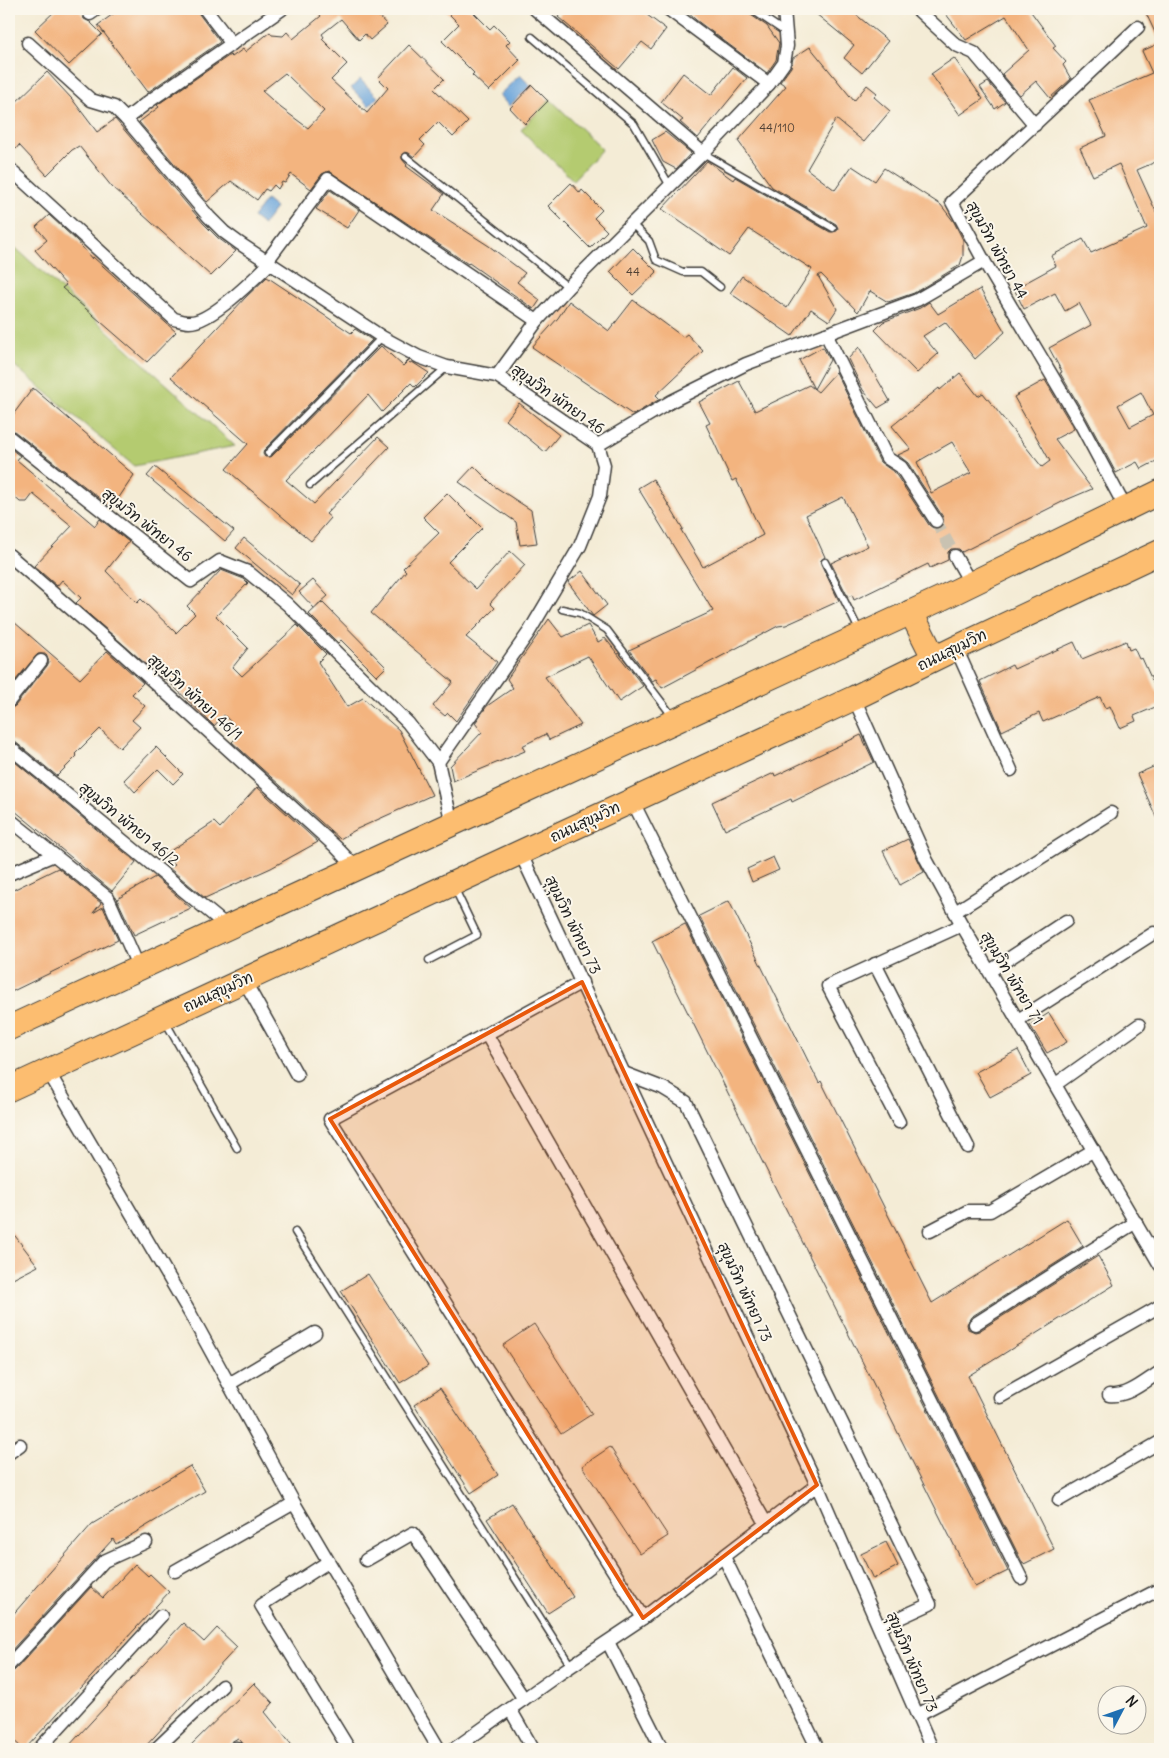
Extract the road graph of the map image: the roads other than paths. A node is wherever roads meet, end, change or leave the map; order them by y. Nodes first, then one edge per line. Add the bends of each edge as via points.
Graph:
1 (205, 9) edge
2 (282, 9) edge
3 (535, 9) edge
4 (668, 9) edge
5 (751, 9) edge
6 (784, 9) edge
7 (917, 9) edge
8 (1138, 27) dead end
9 (786, 33) junction
10 (532, 37) dead end
11 (28, 42) dead end
12 (232, 44) junction
13 (769, 84) junction
14 (126, 119) junction
15 (1035, 125) junction
16 (703, 153) junction
17 (406, 157) dead end
18 (9, 168) edge
19 (670, 186) junction
20 (632, 224) junction
21 (833, 228) dead end
22 (984, 261) junction
23 (268, 262) junction
24 (568, 287) junction
25 (720, 287) dead end
26 (537, 322) junction
27 (826, 334) junction
28 (382, 336) junction
29 (447, 367) junction
30 (497, 376) junction
31 (9, 437) edge
32 (598, 446) junction
33 (268, 454) dead end
34 (310, 485) dead end
35 (1160, 492) edge
36 (1126, 508) junction
37 (936, 521) tunnel mouth
38 (9, 555) edge
39 (955, 556) tunnel mouth
40 (1158, 559) edge
41 (825, 562) dead end
42 (971, 584) junction
43 (562, 609) dead end
44 (911, 612) junction
45 (861, 635) junction
46 (956, 648) junction
47 (934, 658) junction
48 (41, 661) dead end
49 (854, 698) junction
50 (9, 701) edge
51 (677, 721) junction
52 (9, 747) edge
53 (438, 762) junction
54 (1011, 770) dead end
55 (632, 800) junction
56 (1111, 814) dead end
57 (9, 820) edge
58 (452, 824) junction
59 (520, 852) junction
60 (54, 855) junction
61 (356, 868) junction
62 (9, 874) edge
63 (452, 884) junction
64 (955, 912) junction
65 (1066, 921) dead end
66 (962, 925) junction
67 (228, 926) junction
68 (1154, 933) dead end
69 (430, 960) dead end
70 (875, 964) junction
71 (139, 968) junction
72 (990, 972) junction
73 (244, 980) junction
74 (582, 982) junction
75 (163, 1017) junction
76 (1018, 1020) junction
77 (1139, 1025) dead end
78 (9, 1028) edge
79 (487, 1035) junction
80 (48, 1071) junction
81 (624, 1073) junction
82 (297, 1075) dead end
83 (1056, 1084) junction
84 (9, 1089) edge
85 (899, 1122) dead end
86 (968, 1147) dead end
87 (237, 1148) dead end
88 (1094, 1150) junction
89 (1136, 1222) junction
90 (930, 1231) dead end
91 (295, 1232) dead end
92 (1160, 1265) edge
93 (1160, 1306) edge
94 (976, 1324) dead end
95 (315, 1333) dead end
96 (1160, 1372) edge
97 (229, 1384) junction
98 (1109, 1395) dead end
99 (1000, 1397) dead end
100 (1160, 1442) edge
101 (20, 1445) dead end
102 (9, 1453) edge
103 (817, 1485) junction
104 (1059, 1500) dead end
105 (294, 1503) junction
106 (767, 1525) junction
107 (146, 1542) dead end
108 (724, 1557) junction
109 (366, 1560) dead end
110 (328, 1562) junction
111 (175, 1571) dead end
112 (1021, 1578) dead end
113 (1160, 1588) edge
114 (161, 1616) dead end
115 (643, 1618) junction
116 (880, 1627) junction
117 (608, 1642) junction
118 (9, 1664) edge
119 (571, 1666) junction
120 (222, 1686) dead end
121 (524, 1698) junction
122 (510, 1709) junction
123 (917, 1715) junction
124 (38, 1749) edge
125 (156, 1749) edge
126 (349, 1749) edge
127 (439, 1749) edge
128 (454, 1749) edge
129 (533, 1749) edge
130 (662, 1749) edge
131 (818, 1749) edge
132 (932, 1749) edge

1 - 12 street
2 - 12 street
3 - 16 street
4 - 13 street
5 - 9 lane
6 - 9 street, สุขุมวิท พัทยา 46
7 - 15 street via 956,45 974,53
8 - 15 street, สุขุมวิท พัทยา 44
9 - 13 street, สุขุมวิท พัทยา 46 via 788,46 784,63
10 - 19 lane via 634,124
11 - 14 street via 91,100 111,105
12 - 14 street
13 - 16 street, สุขุมวิท พัทยา 46
14 - 23 street via 224,232
15 - 22 street, สุขุมวิท พัทยา 44 via 952,202
16 - 19 street, สุขุมวิท พัทยา 46
16 - 21 lane
17 - 24 lane
18 - 23 street via 174,319 190,322 207,316 251,282
19 - 20 street, สุขุมวิท พัทยา 46
20 - 24 street, สุขุมวิท พัทยา 46
20 - 25 lane via 649,241 656,260 683,272 701,272
22 - 27 street via 917,300
22 - 36 street, สุขุมวิท พัทยา 44
23 - 26 street via 328,179
23 - 28 street
24 - 26 street, สุขุมวิท พัทยา 46
26 - 30 street, สุขุมวิท พัทยา 46
27 - 32 street via 746,364 672,401
27 - 37 street via 887,458 901,466
28 - 29 street via 419,357
28 - 33 lane
29 - 30 street
29 - 34 lane
30 - 32 street, สุขุมวิท พัทยา 46
31 - 53 street, สุขุมวิท พัทยา 46 via 191,581 220,561 248,572 287,604 408,723
32 - 53 street, สุขุมวิท พัทยา 46 via 604,465 600,496 580,546 529,632
35 - 36 highway
36 - 42 highway
38 - 61 street, สุขุมวิท พัทยา 46/1 via 130,660
39 - 42 street
40 - 46 highway, ถนนสุขุมวิท
41 - 45 lane
42 - 44 highway
43 - 51 lane via 580,613 607,630
44 - 45 highway
44 - 47 highway
45 - 51 highway
46 - 47 highway, ถนนสุขุมวิท
46 - 54 street
47 - 49 highway, ถนนสุขุมวิท
48 - 50 street
49 - 55 highway, ถนนสุขุมวิท
49 - 64 street, สุขุมวิท พัทยา 71 via 926,859
51 - 58 highway
52 - 67 street, สุขุมวิท พัทยา 46/2
53 - 58 street, สุขุมวิท พัทยา 46
55 - 59 highway, ถนนสุขุมวิท
55 - 112 street
56 - 64 street
57 - 60 street
58 - 61 highway
59 - 63 highway, ถนนสุขุมวิท
59 - 74 street, สุขุมวิท พัทยา 73
60 - 62 street
60 - 71 street via 108,898
61 - 67 highway
63 - 69 lane via 477,935
63 - 73 highway, ถนนสุขุมวิท
64 - 66 street, สุขุมวิท พัทยา 71
65 - 72 street
66 - 70 street
66 - 72 street, สุขุมวิท พัทยา 71
67 - 71 highway
68 - 76 street
70 - 85 street via 828,986
70 - 86 street
71 - 78 highway
72 - 76 street, สุขุมวิท พัทยา 71
73 - 75 highway, ถนนสุขุมวิท
73 - 82 street
74 - 79 street
74 - 81 street, สุขุมวิท พัทยา 73
75 - 80 highway, ถนนสุขุมวิท
75 - 87 lane
76 - 83 street, สุขุมวิท พัทยา 71
77 - 83 street
79 - 106 street
79 - 115 street via 330,1119
80 - 84 highway, ถนนสุขุมวิท
80 - 97 street
81 - 103 street, สุขุมวิท พัทยา 73
81 - 116 street via 663,1088 686,1102 930,1604
83 - 88 street, สุขุมวิท พัทยา 71
88 - 89 street, สุขุมวิท พัทยา 71
88 - 90 street via 990,1211 968,1211
89 - 92 street, สุขุมวิท พัทยา 71
89 - 94 street
91 - 119 lane
93 - 99 street
95 - 97 street
96 - 98 street via 1127,1393
97 - 105 street
100 - 104 street
101 - 102 street
103 - 106 street
103 - 116 street, สุขุมวิท พัทยา 73
105 - 110 street
105 - 111 street
106 - 108 street
107 - 118 street via 104,1561
108 - 115 street
108 - 131 street
109 - 121 street via 413,1532
110 - 126 street via 261,1605
110 - 127 street
113 - 123 street
114 - 124 street
115 - 117 street
116 - 123 street, สุขุมวิท พัทยา 73
117 - 119 street
117 - 130 street
119 - 121 street
120 - 125 street
121 - 122 street
122 - 128 street
122 - 129 street
123 - 132 street, สุขุมวิท พัทยา 73

